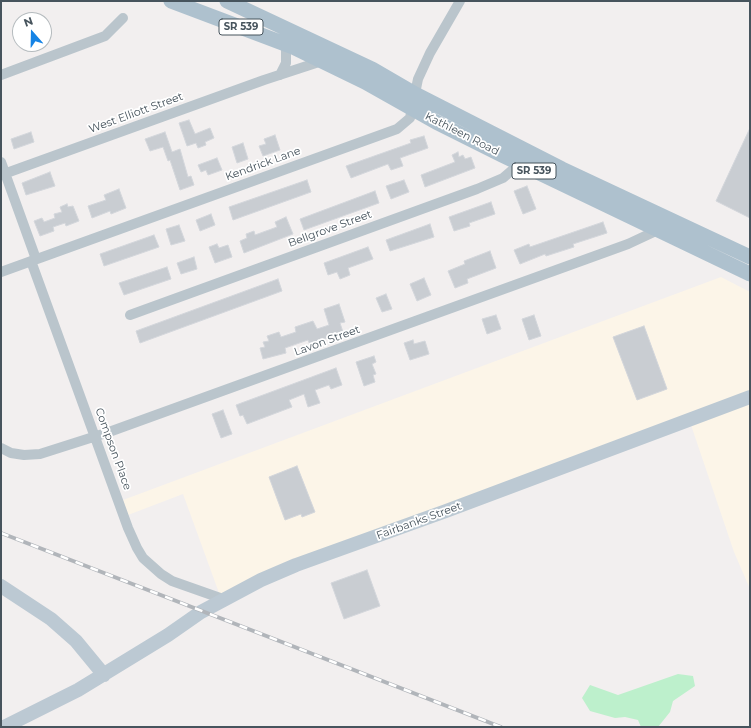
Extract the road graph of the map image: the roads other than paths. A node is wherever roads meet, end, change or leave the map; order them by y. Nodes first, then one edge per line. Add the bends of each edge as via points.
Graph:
1 (171, 1) edge
2 (227, 1) edge
3 (460, 1) edge
4 (123, 18) dead end
5 (286, 44) junction
6 (322, 61) junction
7 (1, 75) edge
8 (280, 75) junction
9 (414, 101) junction
10 (530, 152) junction
11 (1, 162) edge
12 (520, 164) junction
13 (3, 174) edge
14 (658, 230) junction
15 (750, 257) edge
16 (34, 260) junction
17 (1, 272) edge
18 (750, 274) edge
19 (130, 314) dead end
20 (750, 397) edge
21 (96, 435) junction
22 (1, 448) edge
23 (1, 586) edge
24 (223, 599) junction
25 (104, 675) junction
26 (4, 727) edge

1 - 5 main road, Kathleen Road / SR 539
2 - 9 main road, Kathleen Road / SR 539 via 345,56
3 - 9 street, Kendrick Lane via 418,79
4 - 7 street via 105,36
5 - 6 main road, Kathleen Road / SR 539
5 - 8 street via 286,63
6 - 8 street, West Elliott Street
6 - 9 main road, Kathleen Road / SR 539
8 - 13 street, West Elliott Street
9 - 10 main road, Kathleen Road / SR 539
9 - 12 main road, Kathleen Road / SR 539
9 - 16 street, Kendrick Lane via 410,118 397,129
10 - 12 street, Bellgrove Street
10 - 15 main road, Kathleen Road / SR 539
11 - 13 street, Compson Place
12 - 14 main road, Kathleen Road / SR 539
12 - 19 street, Bellgrove Street via 503,178 477,189
13 - 16 street, Compson Place
14 - 18 main road, Kathleen Road / SR 539
14 - 21 street, Lavon Street via 628,244 272,374
16 - 17 street, Kendrick Lane
16 - 21 street, Compson Place
20 - 24 street, Fairbanks Street via 454,509 296,565
21 - 22 street, Lavon Street via 40,454 24,455
21 - 24 street, Compson Place via 128,528 143,558 172,580
23 - 25 street via 51,619 76,641
24 - 25 street, Fairbanks Street
25 - 26 street, Fairbanks Street

